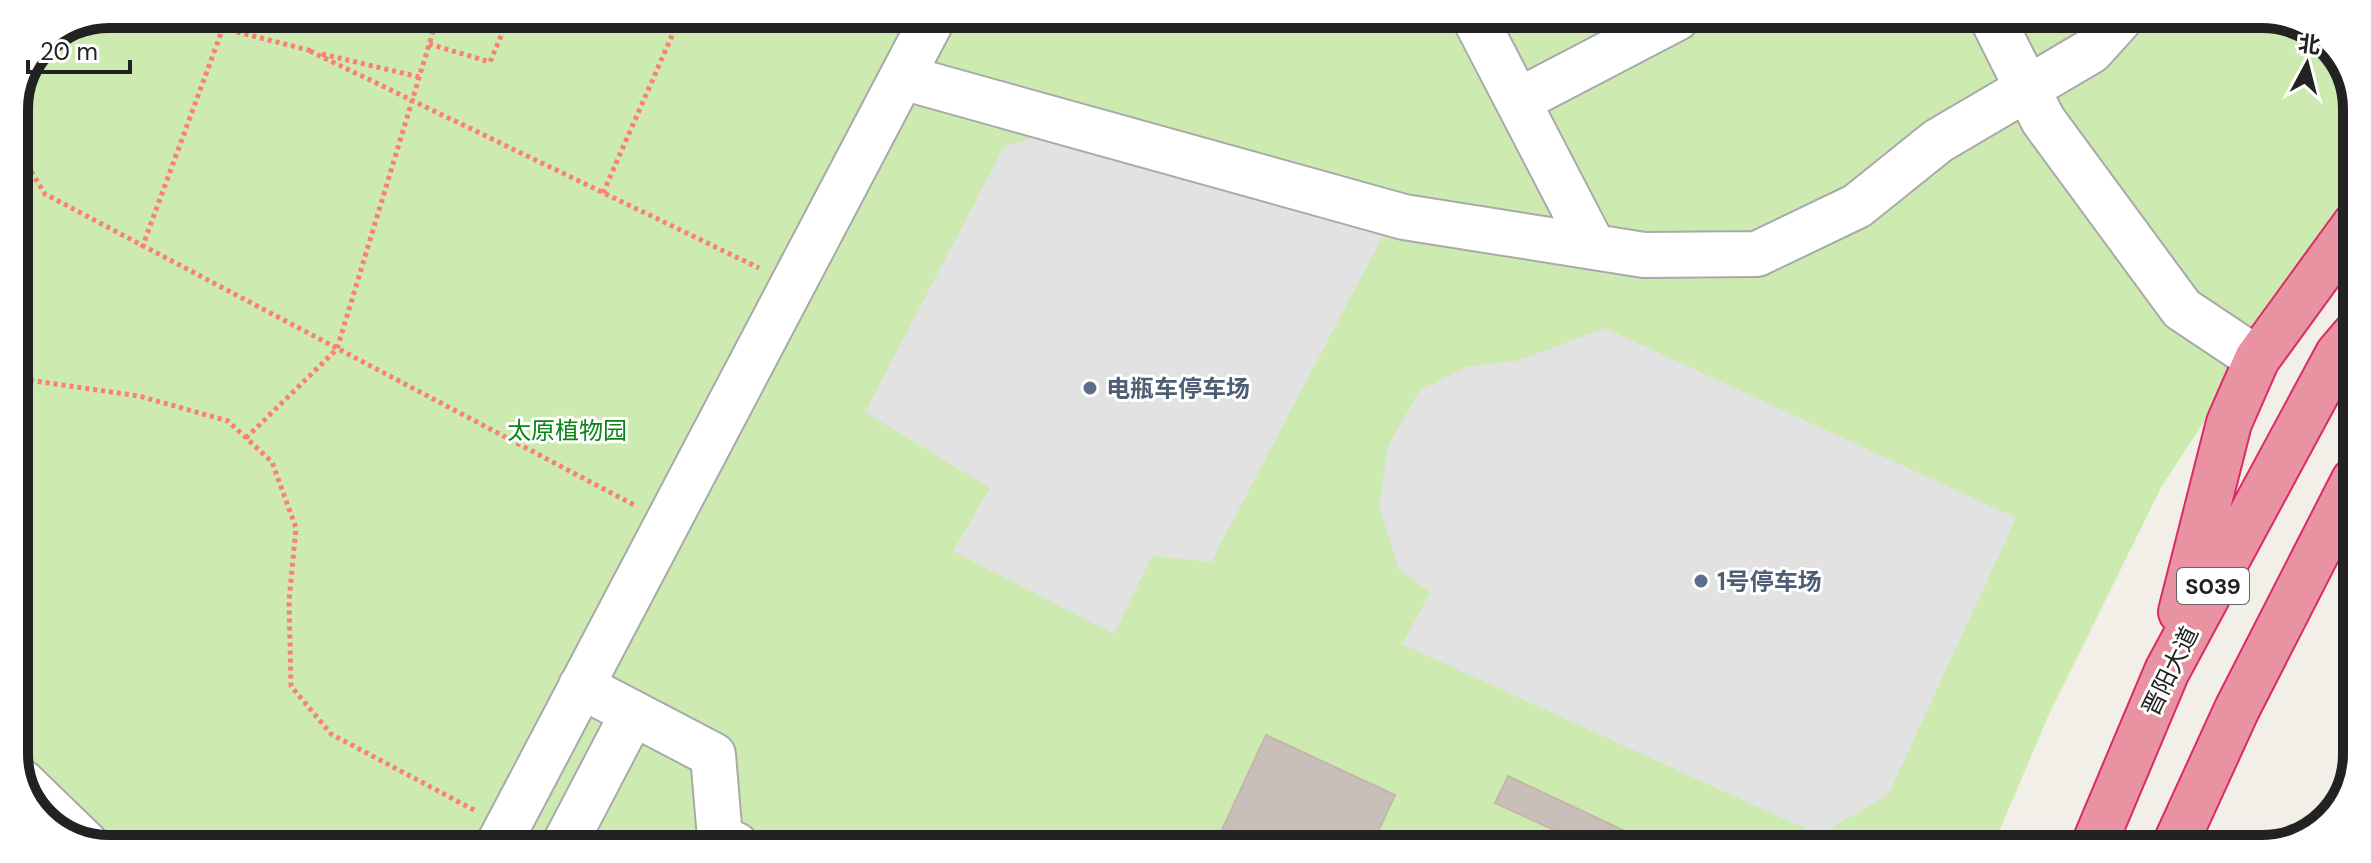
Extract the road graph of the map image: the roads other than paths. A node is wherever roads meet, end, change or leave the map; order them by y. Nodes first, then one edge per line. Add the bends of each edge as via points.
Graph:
1 (928, 28) edge
2 (1480, 28) edge
3 (1658, 28) edge
4 (1997, 28) edge
5 (2112, 28) edge
6 (902, 77) junction
7 (2027, 88) junction
8 (1518, 101) junction
9 (2343, 241) edge
10 (1593, 246) junction
11 (2343, 348) edge
12 (2257, 359) junction
13 (2343, 502) edge
14 (2167, 671) junction
15 (581, 686) junction
16 (633, 713) junction
17 (504, 835) edge
18 (569, 835) edge
19 (720, 835) edge
20 (2098, 835) edge
21 (2179, 835) edge

1 - 6 street
2 - 8 street
3 - 8 street
4 - 7 street
5 - 7 street via 2091,51
6 - 10 street via 1404,217
6 - 15 street
7 - 10 street via 1938,141 1857,206 1757,254 1644,255
7 - 12 street via 2043,120 2182,309
8 - 10 street
9 - 12 highway
11 - 14 highway, 晋阳大道 / S039
12 - 14 highway via 2229,423
13 - 21 highway
14 - 20 highway, 晋阳大道 / S039
15 - 16 street
15 - 17 street
16 - 18 street
16 - 19 street via 713,755

